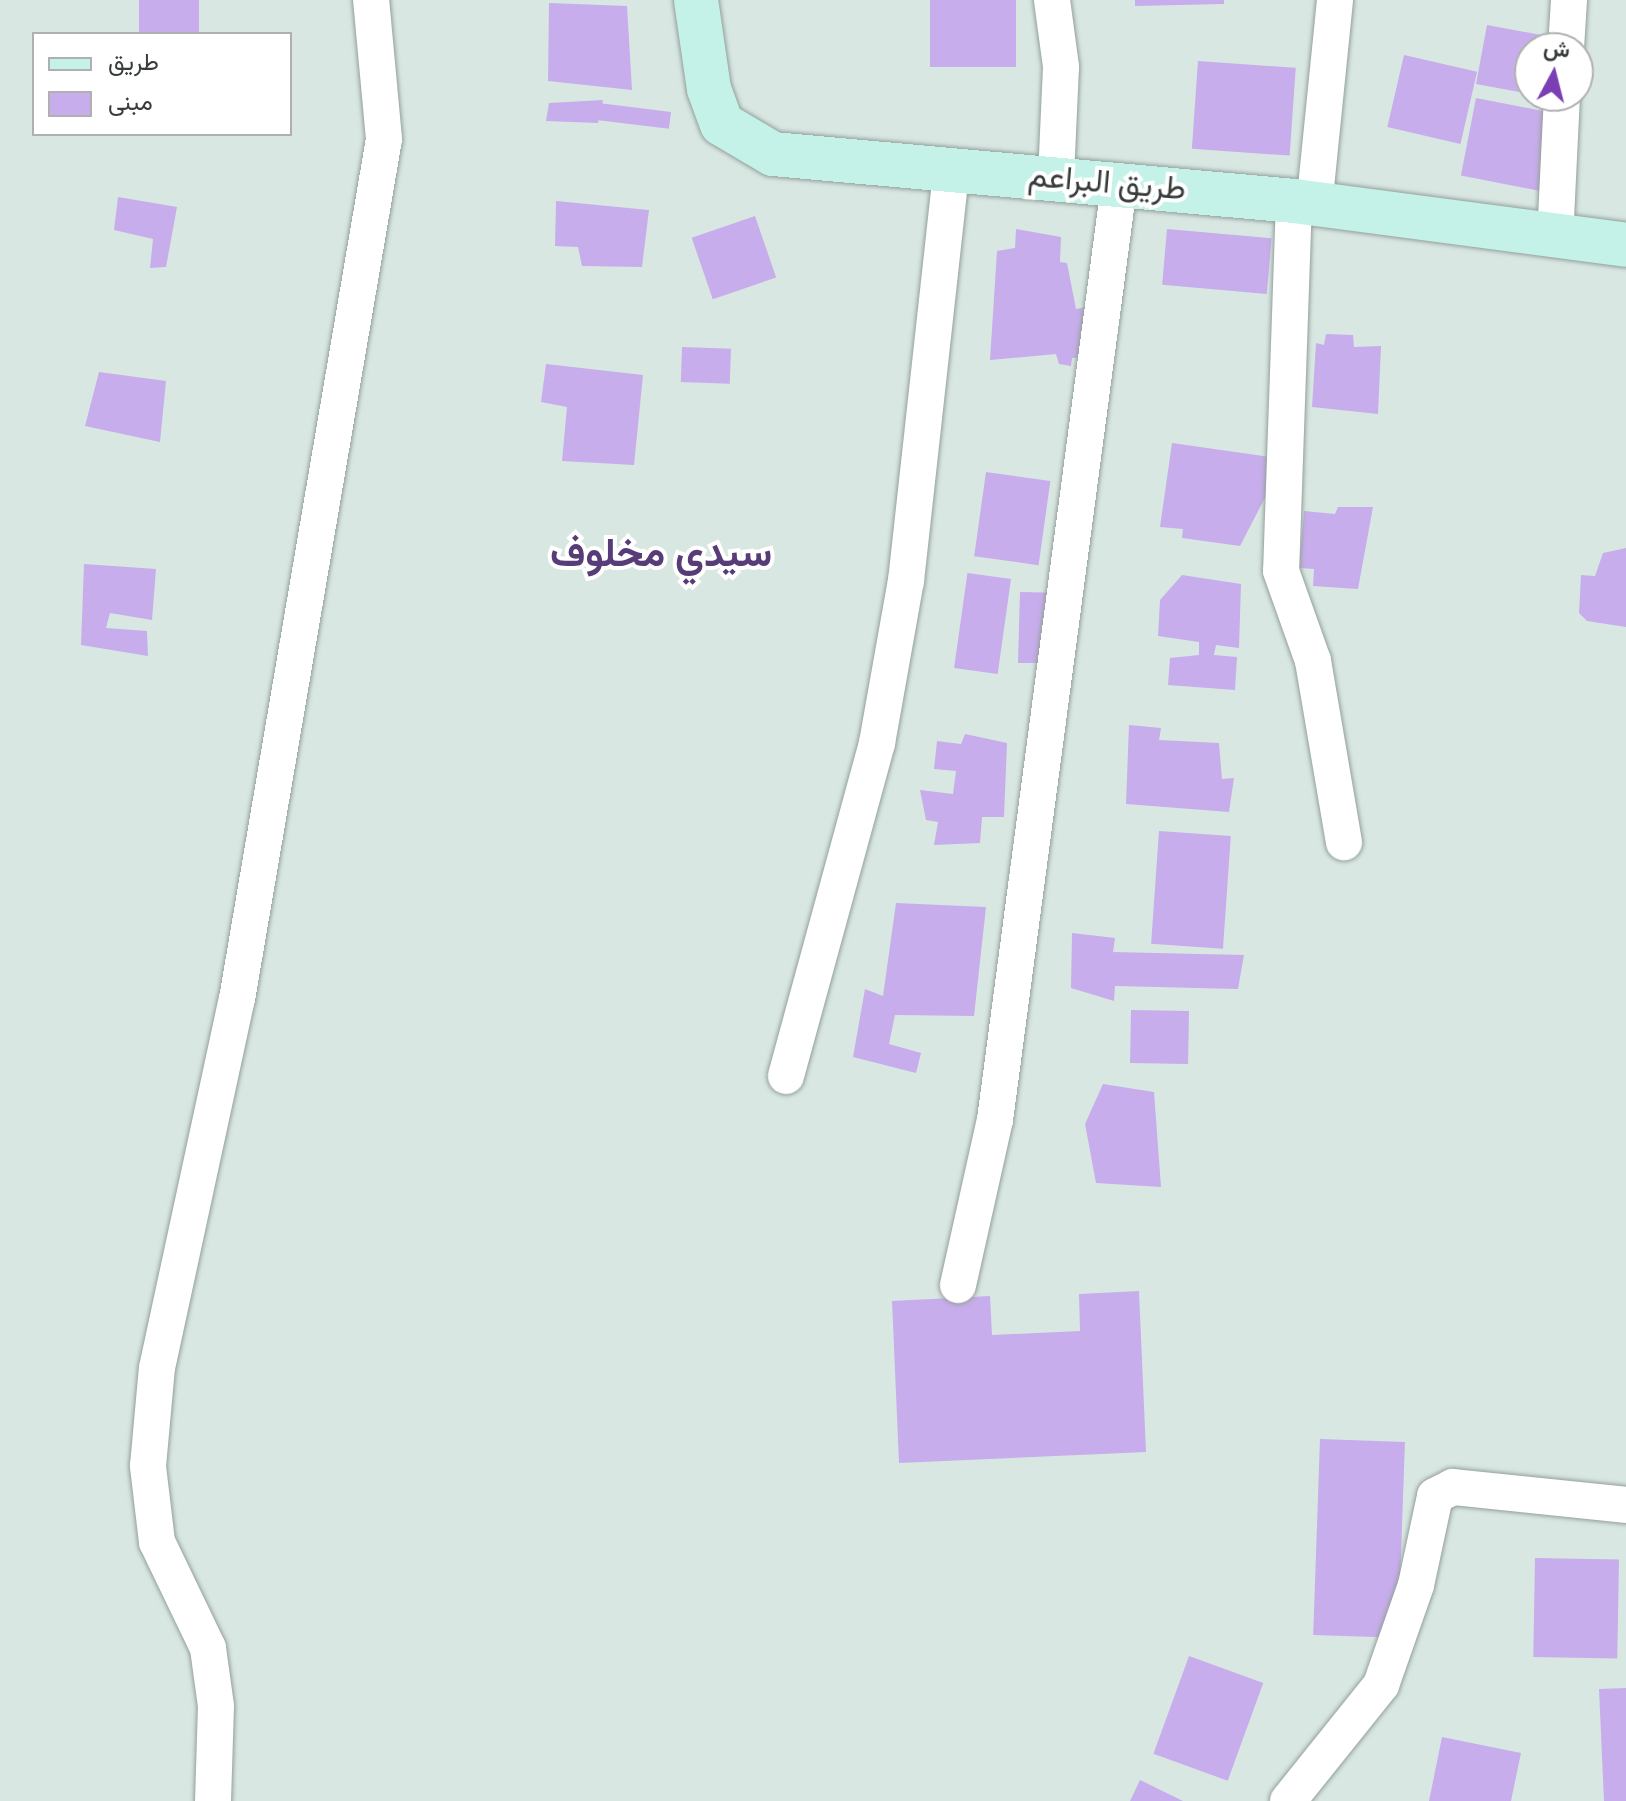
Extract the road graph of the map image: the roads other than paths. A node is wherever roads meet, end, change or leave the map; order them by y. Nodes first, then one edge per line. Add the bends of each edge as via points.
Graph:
1 (371, 0) edge
2 (696, 0) edge
3 (1052, 0) edge
4 (1335, 0) edge
5 (1569, 0) edge
6 (1567, 32) edge
7 (1561, 112) edge
8 (951, 171) junction
9 (1056, 179) junction
10 (1119, 186) junction
11 (1304, 204) junction
12 (1555, 239) junction
13 (1626, 245) edge
14 (1344, 842) dead end
15 (786, 1076) dead end
16 (958, 1285) dead end
17 (1626, 1505) edge
18 (213, 1801) edge
19 (1288, 1801) edge

1 - 18 street via 384,139 237,999 157,1368 150,1438 149,1510 157,1542 208,1648 216,1706
2 - 8 street, طريق البراعم via 709,89 722,124 741,140 803,158
3 - 9 street via 1061,67
4 - 11 street
5 - 6 street
7 - 12 street
8 - 9 street, طريق البراعم
8 - 15 street via 912,535 877,743
9 - 10 street, طريق البراعم
10 - 11 street, طريق البراعم
10 - 16 street via 995,1120
11 - 12 street, طريق البراعم
11 - 14 street via 1281,571 1313,661
12 - 13 street, طريق البراعم
17 - 19 street via 1453,1487 1435,1496 1416,1585 1381,1685

